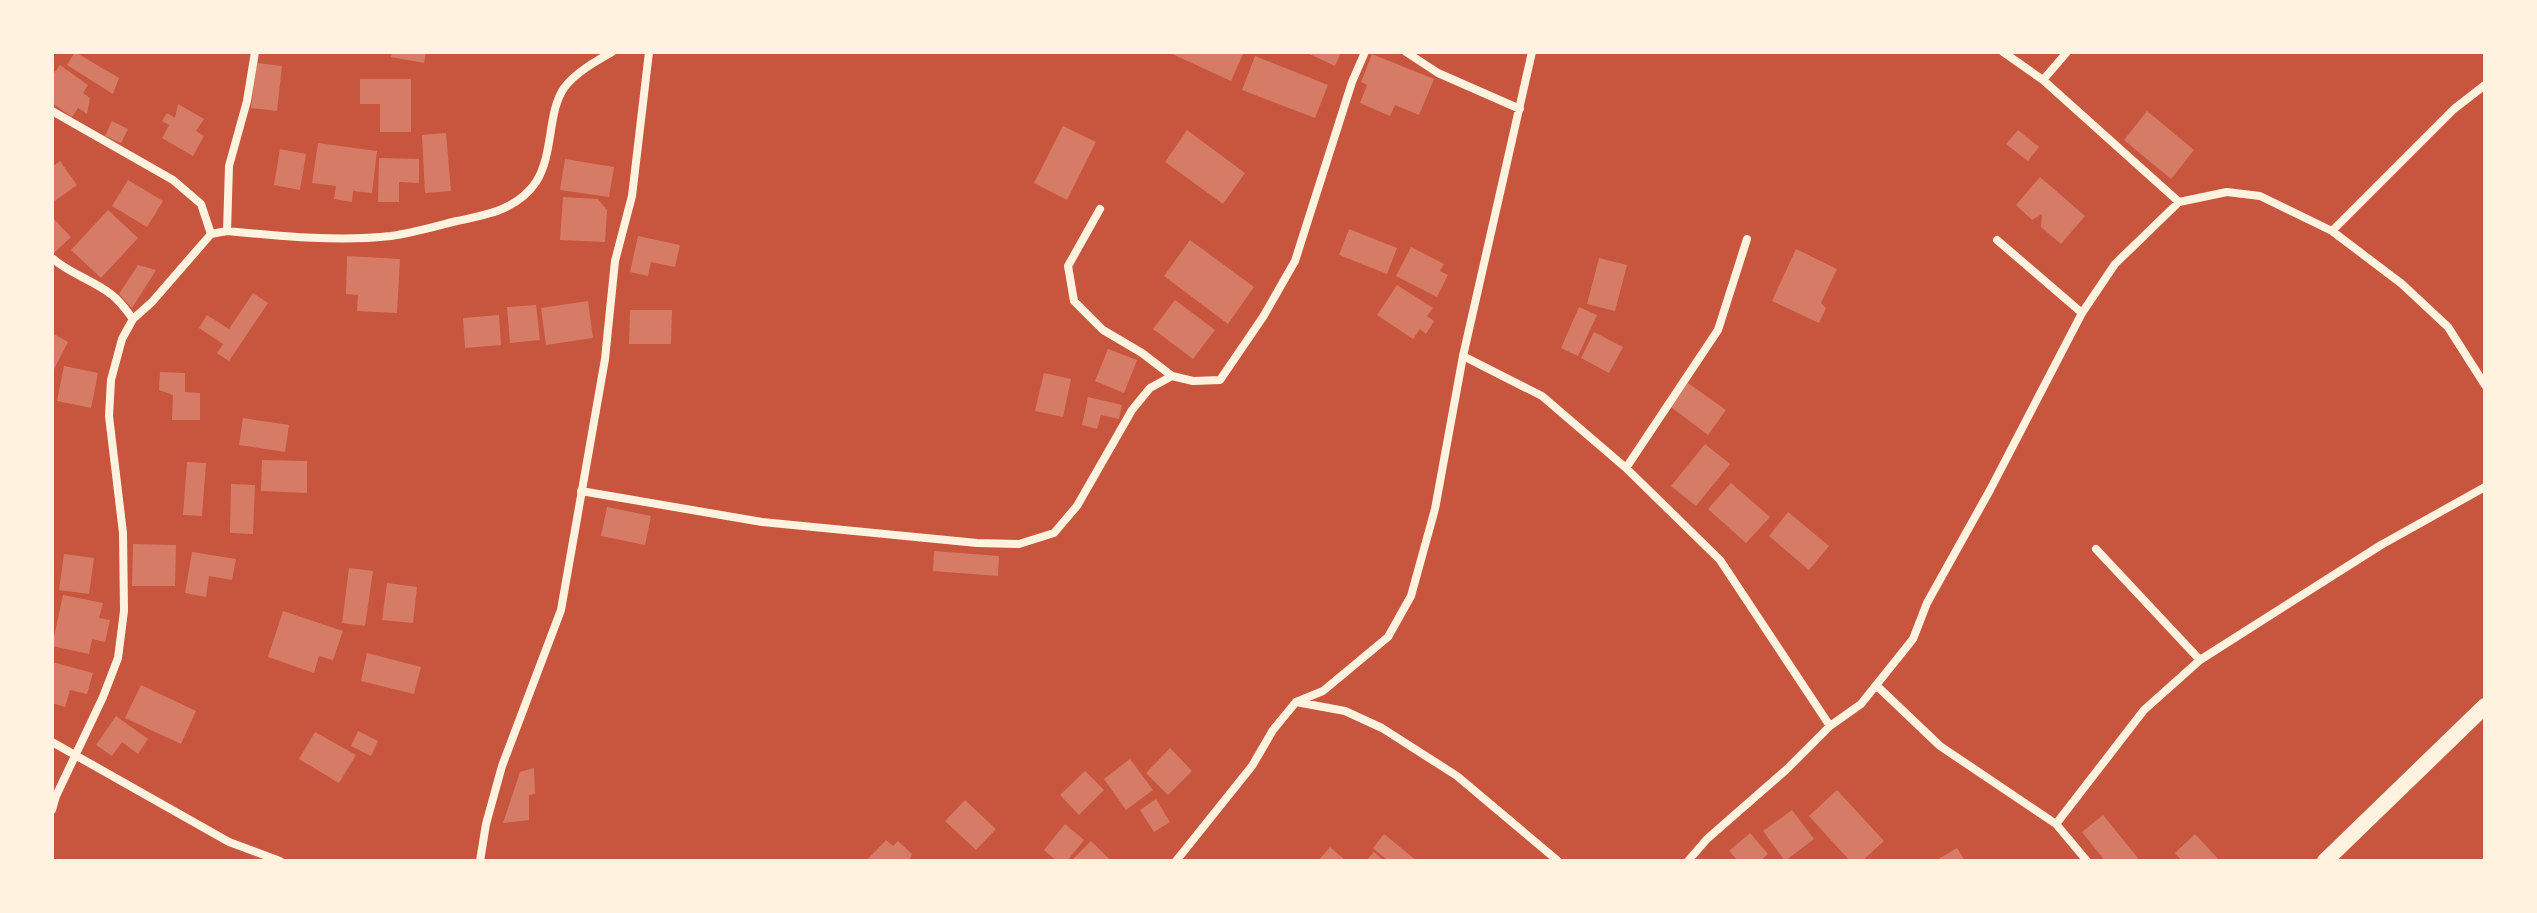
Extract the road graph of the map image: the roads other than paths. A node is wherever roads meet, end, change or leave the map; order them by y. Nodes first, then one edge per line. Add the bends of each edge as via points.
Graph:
1 (255, 52) edge
2 (612, 52) edge
3 (649, 52) edge
4 (1365, 52) edge
5 (1406, 52) edge
6 (1532, 52) edge
7 (2003, 52) edge
8 (2067, 52) edge
9 (2043, 80) junction
10 (2485, 85) edge
11 (1520, 109) junction
12 (52, 111) edge
13 (2179, 202) junction
14 (1100, 209) dead end
15 (227, 231) junction
16 (2332, 231) junction
17 (211, 234) junction
18 (1747, 239) dead end
19 (1997, 240) dead end
20 (52, 258) edge
21 (2082, 313) junction
22 (133, 319) junction
23 (1463, 356) junction
24 (1172, 376) junction
25 (2485, 385) edge
26 (1626, 468) junction
27 (2485, 487) edge
28 (581, 491) junction
29 (2096, 549) dead end
30 (2200, 660) junction
31 (1876, 685) junction
32 (1296, 702) junction
33 (2485, 706) edge
34 (1830, 726) junction
35 (52, 742) edge
36 (75, 754) junction
37 (52, 810) edge
38 (2056, 824) junction
39 (280, 861) edge
40 (480, 861) edge
41 (1176, 861) edge
42 (1558, 861) edge
43 (1688, 861) edge
44 (2087, 861) edge
45 (2325, 861) edge

1 - 15 street via 229,166
2 - 15 street via 564,89 536,181 502,210 392,236
3 - 28 street via 632,196 615,261 605,359
4 - 24 street via 1295,261 1263,317 1220,380
5 - 11 street via 1438,73
6 - 11 street
7 - 9 street
8 - 9 street
9 - 13 street
10 - 16 street via 2454,109
11 - 23 street
12 - 17 street via 173,180 201,204
13 - 16 street via 2227,192 2260,196
13 - 21 street via 2115,264
14 - 24 street via 1068,266 1074,301 1103,330
15 - 17 street
16 - 25 street via 2448,327
17 - 22 street
18 - 26 street via 1718,330
19 - 21 street
20 - 22 street via 114,296
21 - 31 street via 1927,603 1913,639
22 - 36 street via 111,380 109,416 123,533 124,611 118,658
23 - 26 street via 1542,396
23 - 32 street via 1435,509 1411,596 1388,637 1323,691
24 - 28 street via 1150,388 1132,410 1077,506 1054,533 1019,544 762,522
26 - 34 street via 1720,560
27 - 30 street via 2381,545
28 - 40 street via 561,610 502,766
29 - 30 street
30 - 38 street via 2144,710
31 - 34 street via 1861,704
31 - 38 street via 1940,746
32 - 41 street
32 - 42 street via 1345,711 1382,728 1457,776
33 - 45 main road
34 - 43 street
35 - 36 street
36 - 37 street
36 - 39 street via 229,842
38 - 44 street

